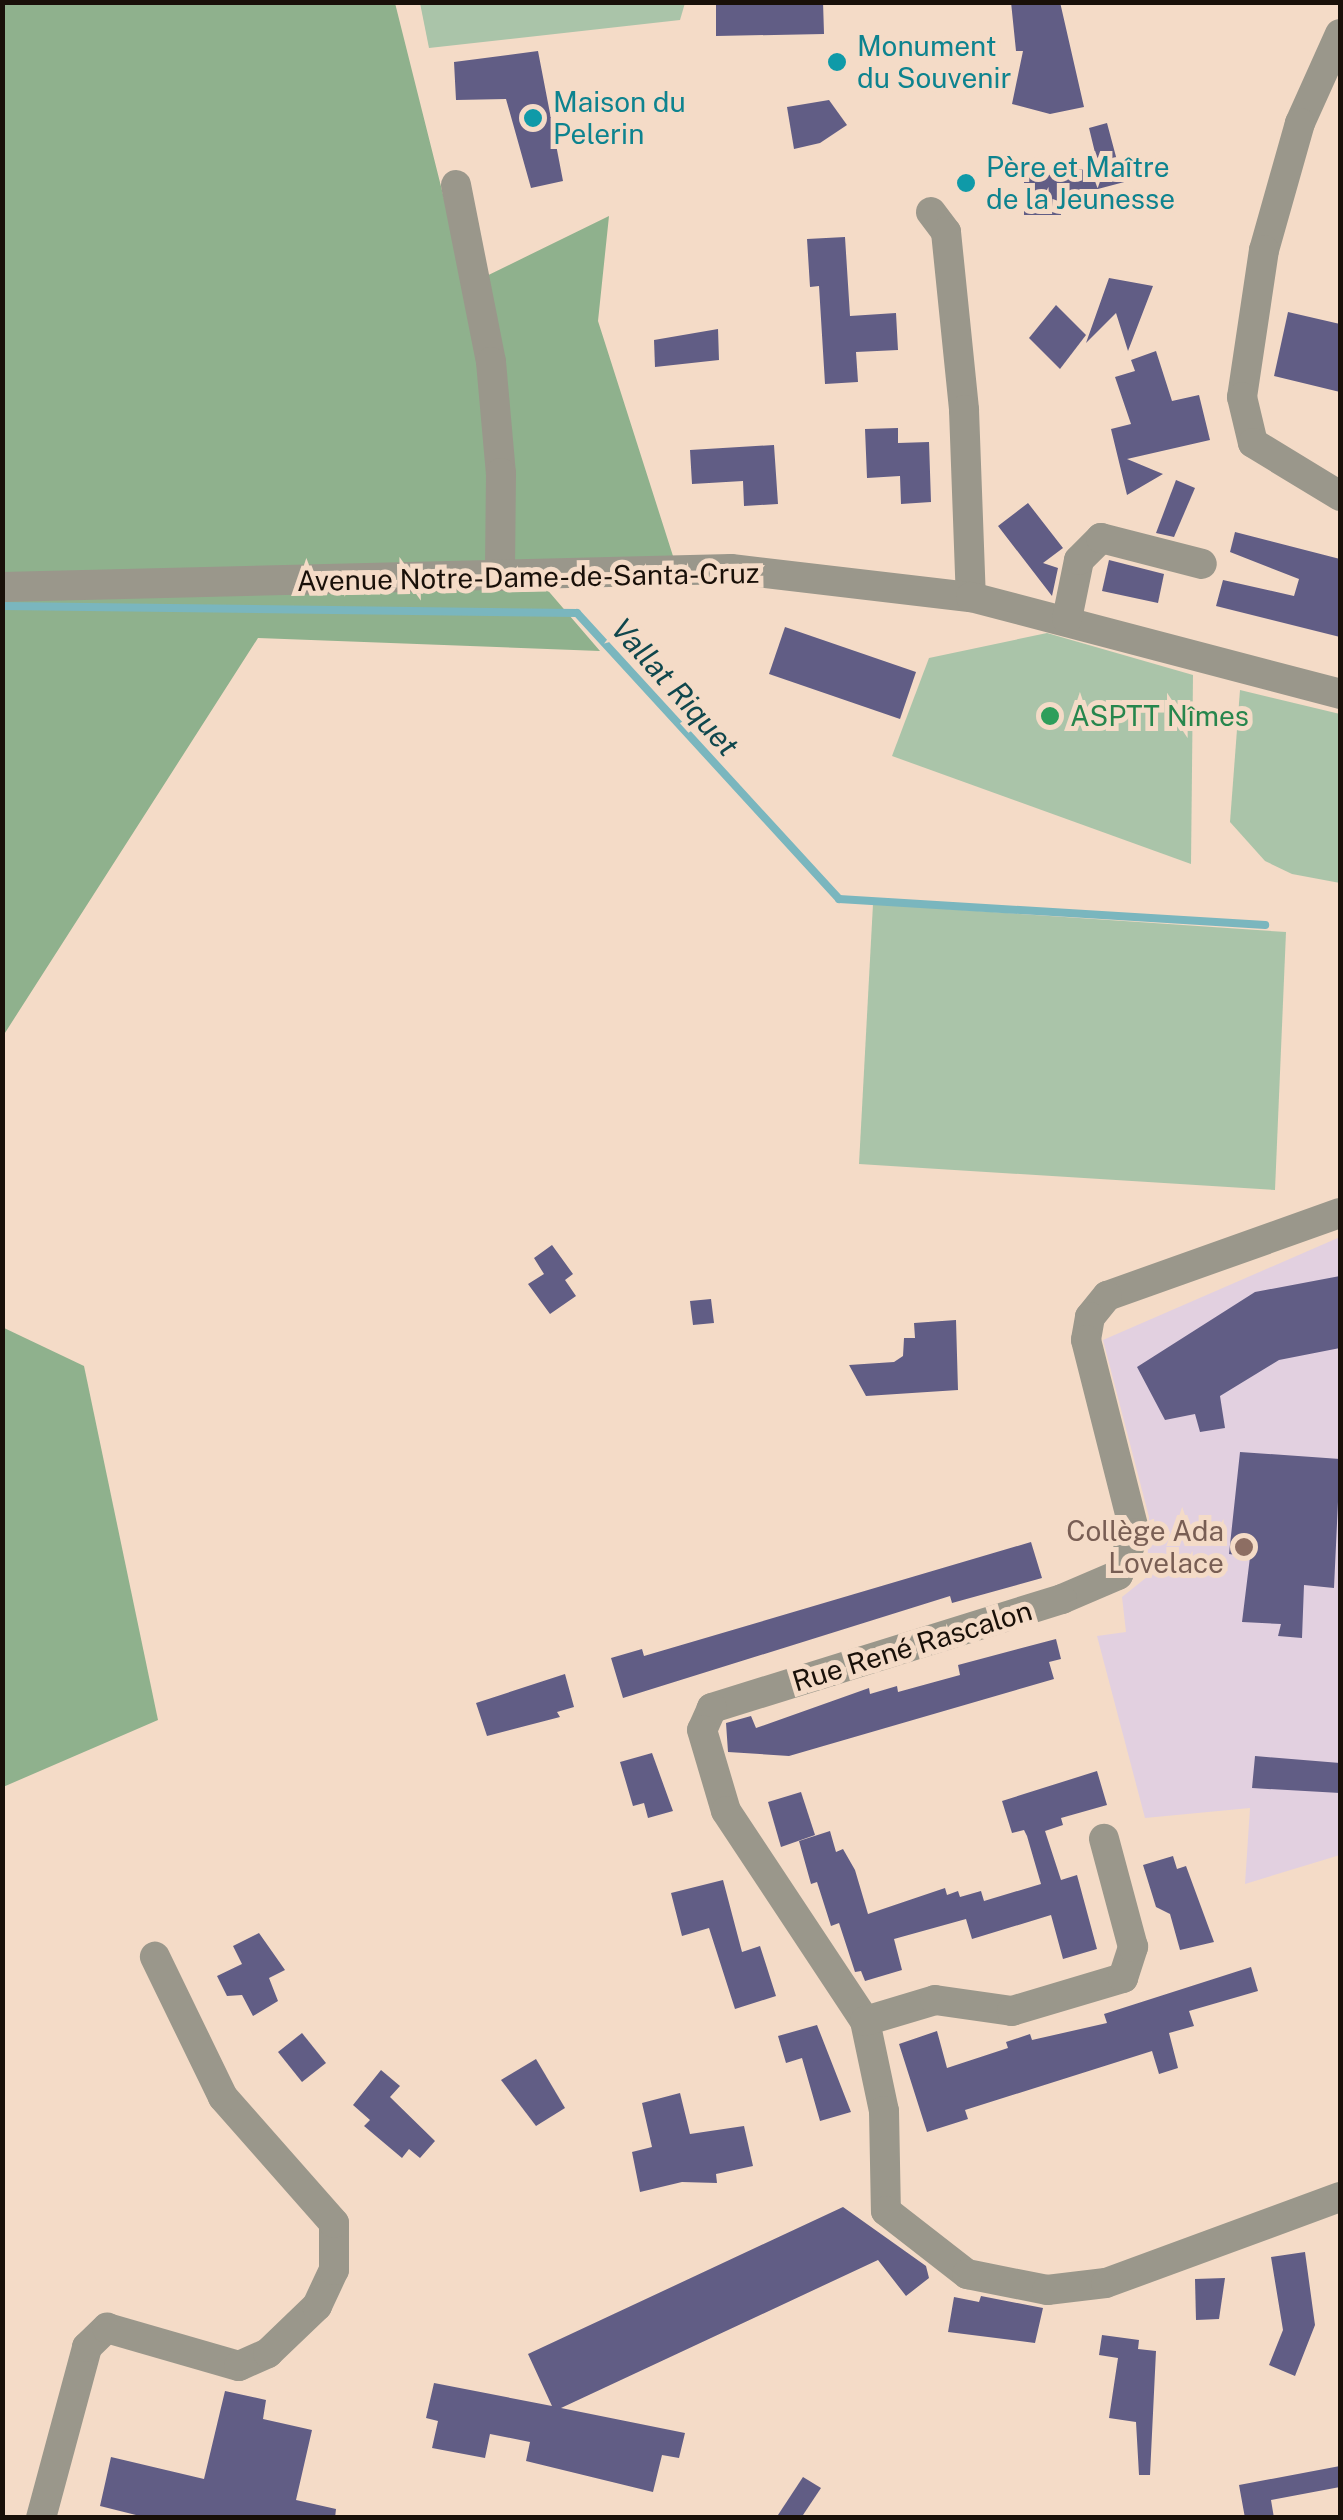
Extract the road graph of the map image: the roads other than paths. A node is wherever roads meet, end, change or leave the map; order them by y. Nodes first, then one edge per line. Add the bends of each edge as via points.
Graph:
1 (1340, 34) edge
2 (456, 185) dead end
3 (939, 222) dead end
4 (1340, 496) edge
5 (1186, 568) dead end
6 (500, 576) junction
7 (2, 586) edge
8 (970, 596) junction
9 (1067, 619) junction
10 (1340, 694) edge
11 (1340, 1213) edge
12 (1104, 1839) dead end
13 (154, 1957) dead end
14 (865, 2021) junction
15 (1340, 2197) edge
16 (40, 2518) edge

1 - 4 street via 1300,123 1264,250 1242,397 1253,443
2 - 6 street via 492,362
3 - 8 street via 964,410
5 - 9 street via 1100,538 1079,560
6 - 7 street, Avenue Notre-Dame-de-Santa-Cruz
6 - 8 street, Avenue Notre-Dame-de-Santa-Cruz via 731,569
8 - 9 street, Avenue Notre-Dame-de-Santa-Cruz
9 - 10 street, Avenue Notre-Dame-de-Santa-Cruz
11 - 14 street, Rue René Rascalon via 1107,1296 1090,1317 1086,1340 1134,1532 1118,1575 1062,1599 712,1708 702,1730 726,1811
12 - 14 street via 1134,1947 1122,1978 1012,2011 935,2000
13 - 16 street via 223,2097 334,2223 334,2270 317,2306 268,2353 239,2366 107,2328 86,2348
14 - 15 street, Rue René Rascalon via 884,2111 886,2211 967,2274 1047,2290 1106,2283

